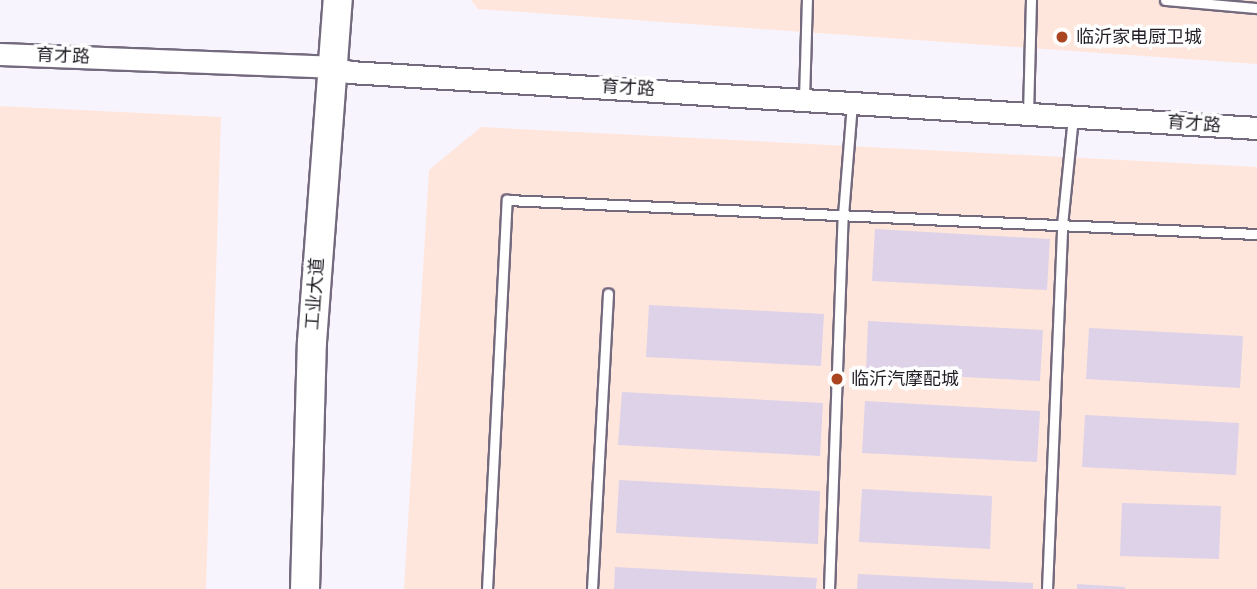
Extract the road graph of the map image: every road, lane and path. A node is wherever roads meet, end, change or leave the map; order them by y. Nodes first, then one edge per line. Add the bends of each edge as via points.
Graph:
1 (338, 0) edge
2 (355, 0) edge
3 (807, 0) edge
4 (1031, 0) edge
5 (1165, 0) edge
6 (1227, 2) edge
7 (1257, 8) edge
8 (0, 54) edge
9 (340, 70) junction
10 (804, 99) junction
11 (852, 102) junction
12 (1028, 114) junction
13 (1073, 116) junction
14 (1257, 128) edge
15 (843, 215) junction
16 (1062, 225) junction
17 (1257, 234) edge
18 (608, 293) dead end
19 (305, 589) edge
20 (322, 589) edge
21 (487, 589) edge
22 (592, 589) edge
23 (829, 589) edge
24 (1047, 589) edge

1 - 9 main road, 工业大道
2 - 9 main road, 工业大道
3 - 10 lane
4 - 12 lane
5 - 6 lane
6 - 7 lane
8 - 9 street, 育才路
9 - 10 street, 育才路
9 - 19 main road, 工业大道 via 312,342
9 - 20 main road, 工业大道
10 - 11 street, 育才路
11 - 12 street, 育才路
11 - 15 lane
12 - 13 street, 育才路
13 - 14 street, 育才路
13 - 16 lane
15 - 16 lane
15 - 21 lane via 507,200
15 - 23 lane
16 - 17 lane
16 - 24 lane
18 - 22 lane

